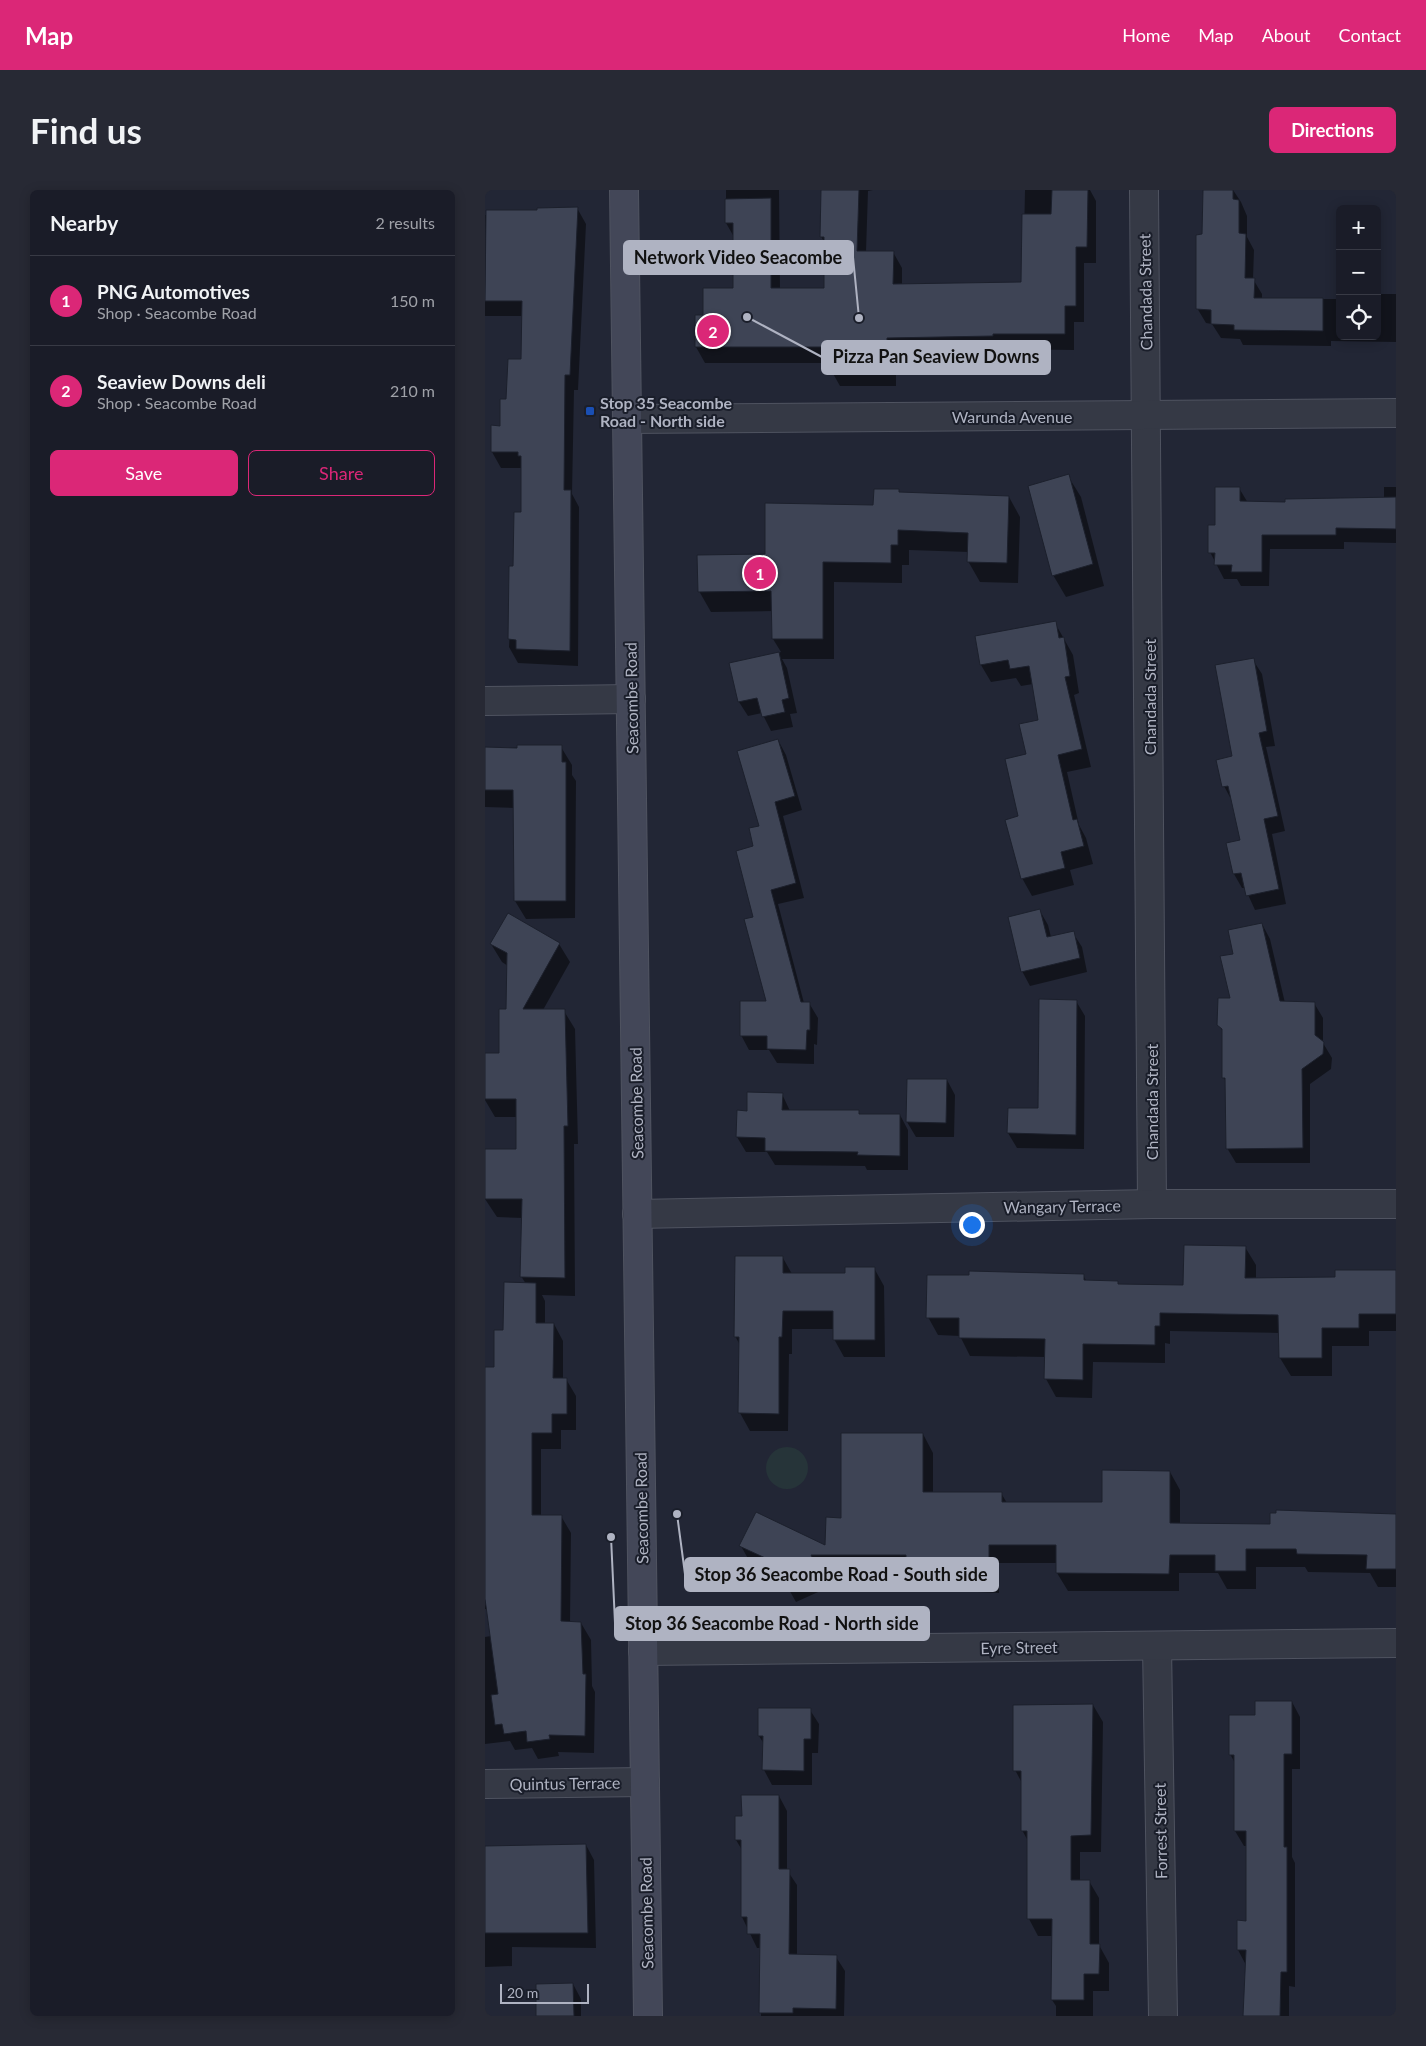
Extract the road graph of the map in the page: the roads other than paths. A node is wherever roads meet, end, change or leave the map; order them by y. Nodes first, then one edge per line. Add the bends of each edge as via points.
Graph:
1 (624, 190) edge
2 (1144, 190) edge
3 (1396, 413) edge
4 (1147, 415) junction
5 (627, 419) junction
6 (631, 699) junction
7 (485, 701) edge
8 (1151, 1204) junction
9 (1396, 1204) edge
10 (637, 1214) junction
11 (1396, 1643) edge
12 (1157, 1646) junction
13 (643, 1651) junction
14 (645, 1782) junction
15 (485, 1784) edge
16 (647, 2016) edge
17 (1163, 2016) edge

1 - 5 main road, Seacombe Road
2 - 4 street, Chandada Street
3 - 4 street, Warunda Avenue
4 - 5 street, Warunda Avenue
4 - 8 street, Chandada Street
5 - 6 main road, Seacombe Road
6 - 7 street
6 - 10 main road, Seacombe Road
8 - 9 street, Wangary Terrace
8 - 10 street, Wangary Terrace
10 - 13 main road, Seacombe Road
11 - 12 street, Eyre Street
12 - 13 street, Eyre Street
12 - 17 street, Forrest Street
13 - 14 main road, Seacombe Road
14 - 15 street, Quintus Terrace
14 - 16 main road, Seacombe Road

